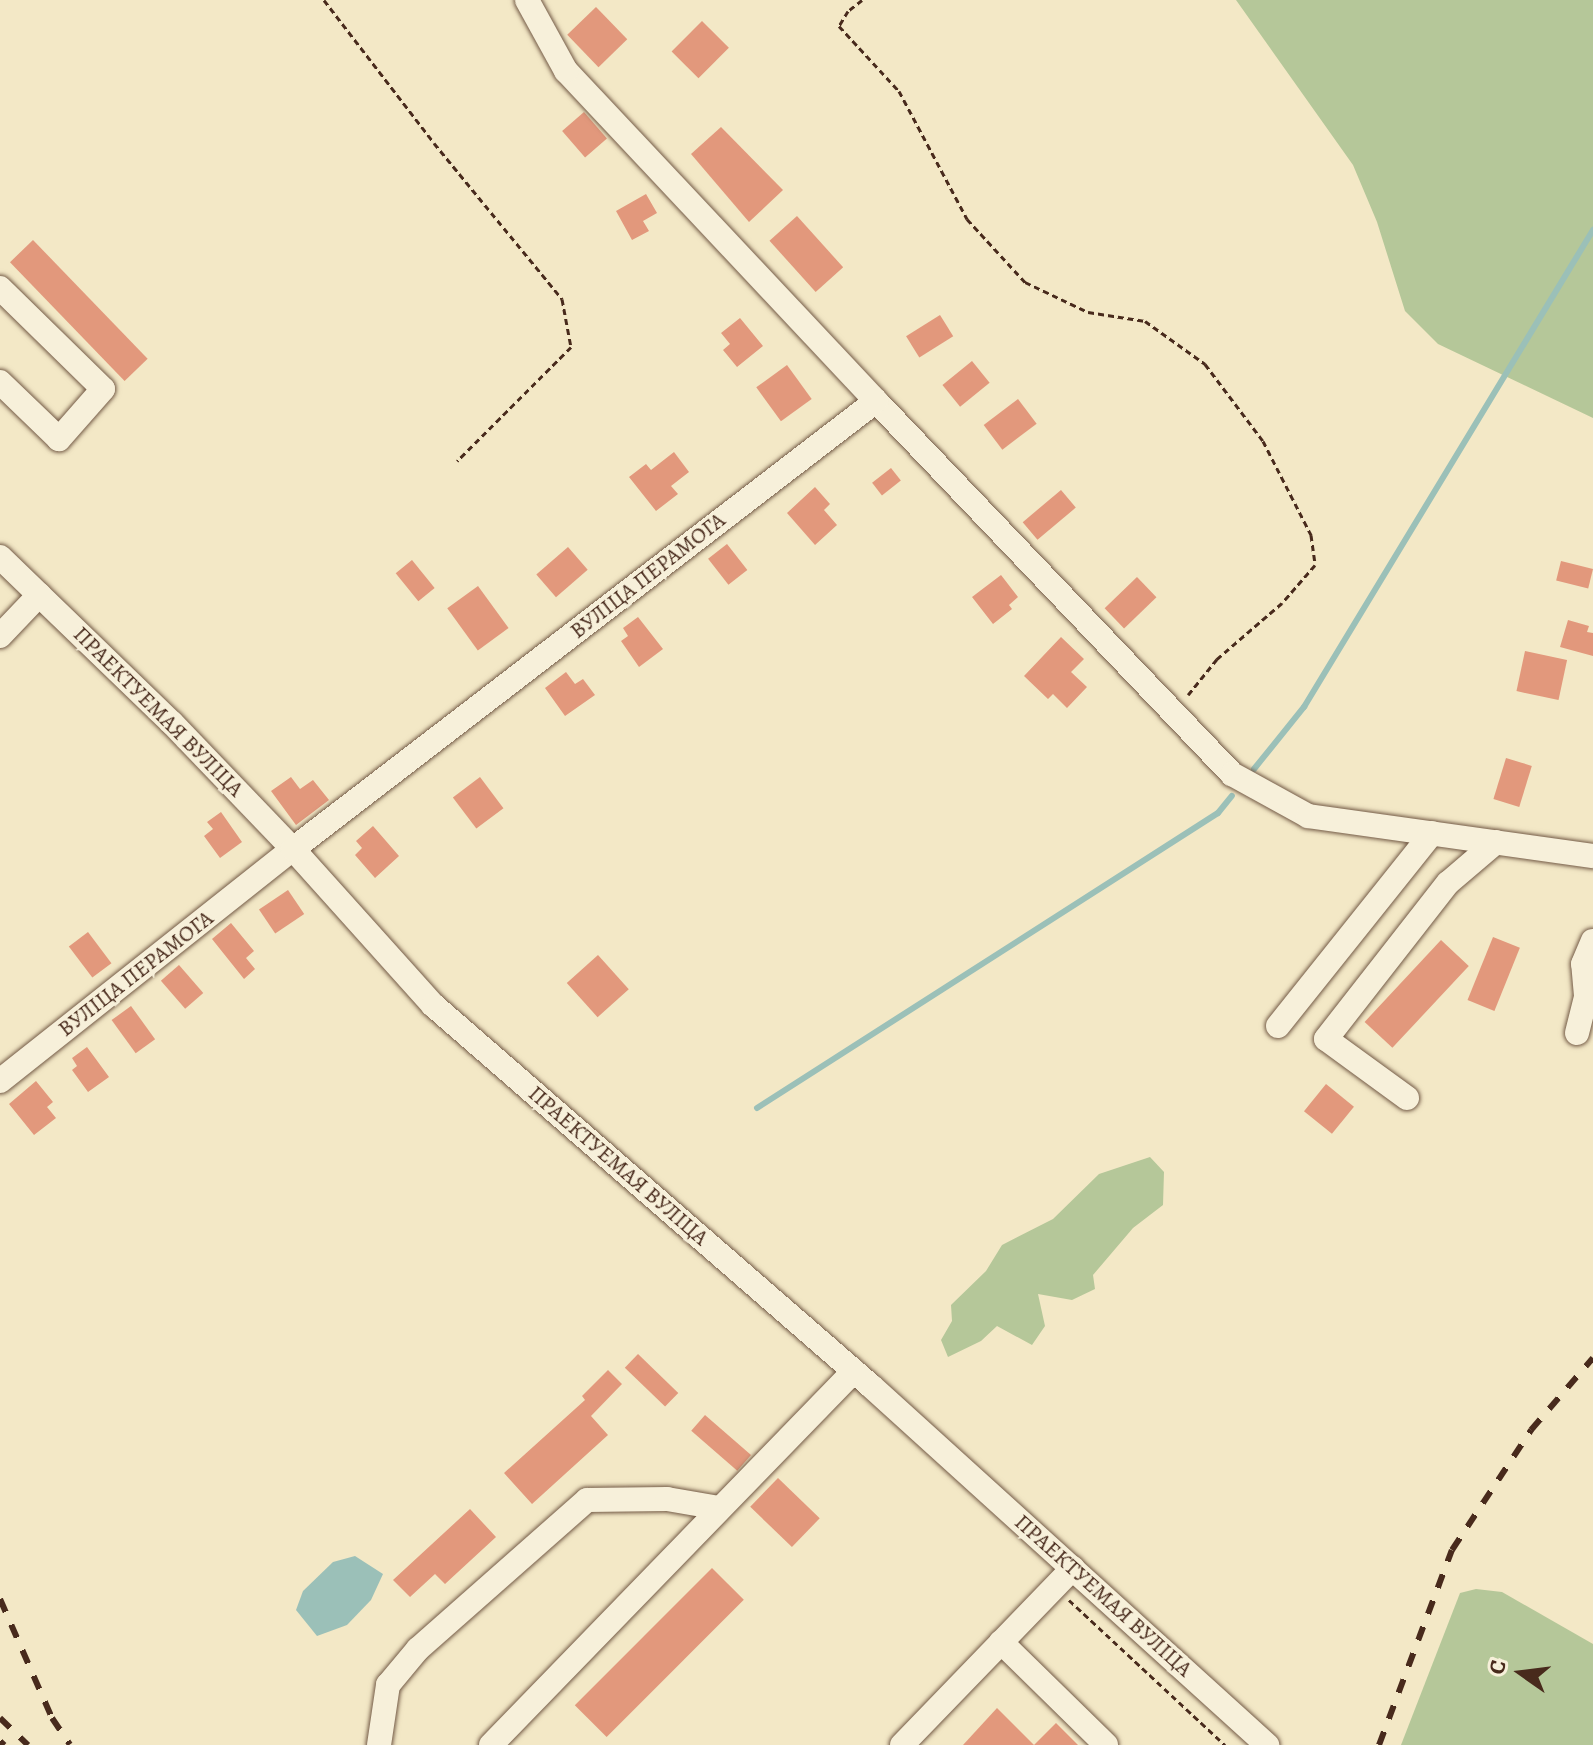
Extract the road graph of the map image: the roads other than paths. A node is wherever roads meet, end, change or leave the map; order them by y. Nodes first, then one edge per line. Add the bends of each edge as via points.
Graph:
1 (527, 0) edge
2 (0, 288) edge
3 (0, 382) edge
4 (876, 401) junction
5 (0, 557) edge
6 (39, 595) junction
7 (0, 636) edge
8 (1432, 833) junction
9 (1496, 842) junction
10 (293, 849) junction
11 (1593, 856) edge
12 (1593, 941) edge
13 (1278, 1026) dead end
14 (1577, 1033) dead end
15 (0, 1081) edge
16 (1407, 1098) dead end
17 (854, 1371) junction
18 (719, 1508) junction
19 (1073, 1568) junction
20 (1001, 1642) junction
21 (379, 1745) edge
22 (491, 1745) edge
23 (902, 1745) edge
24 (1106, 1745) edge
25 (1267, 1745) edge

1 - 4 street via 566,71
2 - 3 street via 103,389 59,439
4 - 8 street via 1232,774 1308,816
4 - 10 street, ВУЛІЦА ПЕРАМОГА
5 - 6 street, ПРАЕКТУЕМАЯ ВУЛІЦА
6 - 7 street
6 - 10 street, ПРАЕКТУЕМАЯ ВУЛІЦА
8 - 9 street
8 - 13 street
9 - 11 street
9 - 16 street via 1448,883 1326,1039
10 - 15 street, ВУЛІЦА ПЕРАМОГА
10 - 17 street, ПРАЕКТУЕМАЯ ВУЛІЦА via 433,1005
12 - 14 street via 1583,964 1586,996
17 - 18 street
17 - 19 street, ПРАЕКТУЕМАЯ ВУЛІЦА
18 - 21 street via 667,1499 587,1500 408,1661 388,1685
18 - 22 street
19 - 20 street
19 - 25 street, ПРАЕКТУЕМАЯ ВУЛІЦА
20 - 23 street
20 - 24 street

